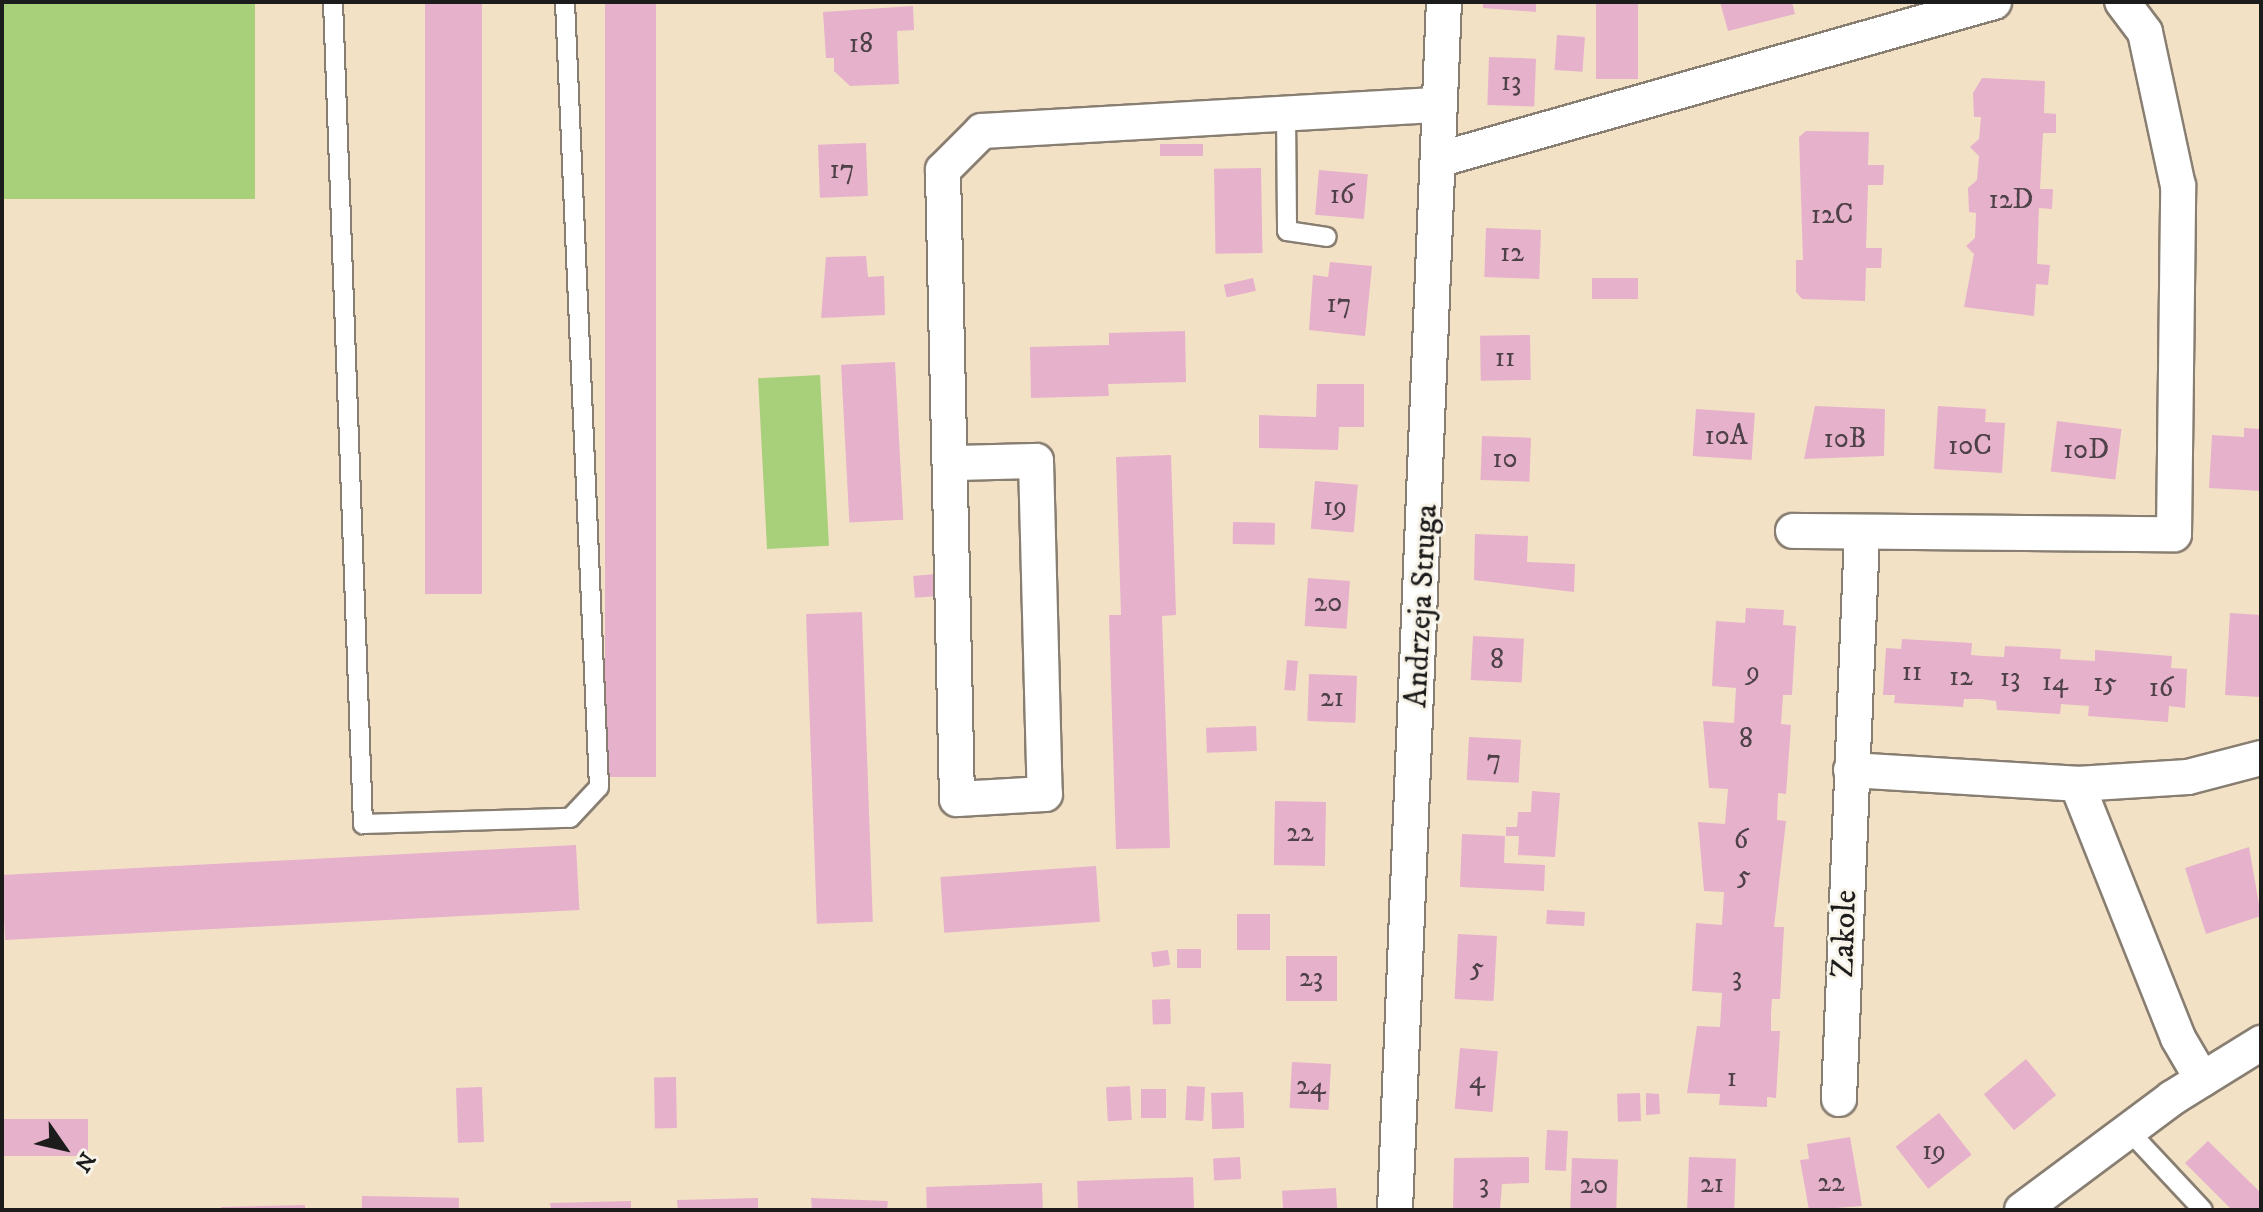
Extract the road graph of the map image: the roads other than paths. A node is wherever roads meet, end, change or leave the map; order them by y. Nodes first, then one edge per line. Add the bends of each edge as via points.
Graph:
1 (333, 2) edge
2 (565, 2) edge
3 (1444, 2) edge
4 (1994, 2) edge
5 (2122, 2) edge
6 (1927, 11) edge
7 (1439, 105) junction
8 (1286, 111) junction
9 (1441, 159) junction
10 (1327, 237) dead end
11 (954, 463) junction
12 (1793, 531) dead end
13 (1862, 533) junction
14 (2261, 758) edge
15 (1851, 770) junction
16 (2077, 784) junction
17 (2261, 1043) edge
18 (2202, 1079) junction
19 (1839, 1099) dead end
20 (2129, 1131) junction
21 (1395, 1210) edge
22 (2022, 1210) edge
23 (2203, 1210) edge

1 - 2 lane via 363,824 570,818 599,787
3 - 7 street, Andrzeja Struga
4 - 6 street
5 - 13 street via 2145,32 2178,186 2174,534
6 - 9 street
7 - 8 street
7 - 9 street, Andrzeja Struga
8 - 10 lane via 1287,231
8 - 11 street via 974,132 943,170
9 - 21 street, Andrzeja Struga
11 - 11 street via 1036,461 1045,794 957,799
12 - 13 street
13 - 15 street, Zakole
14 - 16 street via 2188,777
15 - 16 street
15 - 19 street, Zakole
16 - 18 street via 2178,1038
17 - 18 street
18 - 20 street
20 - 22 street
20 - 23 lane

